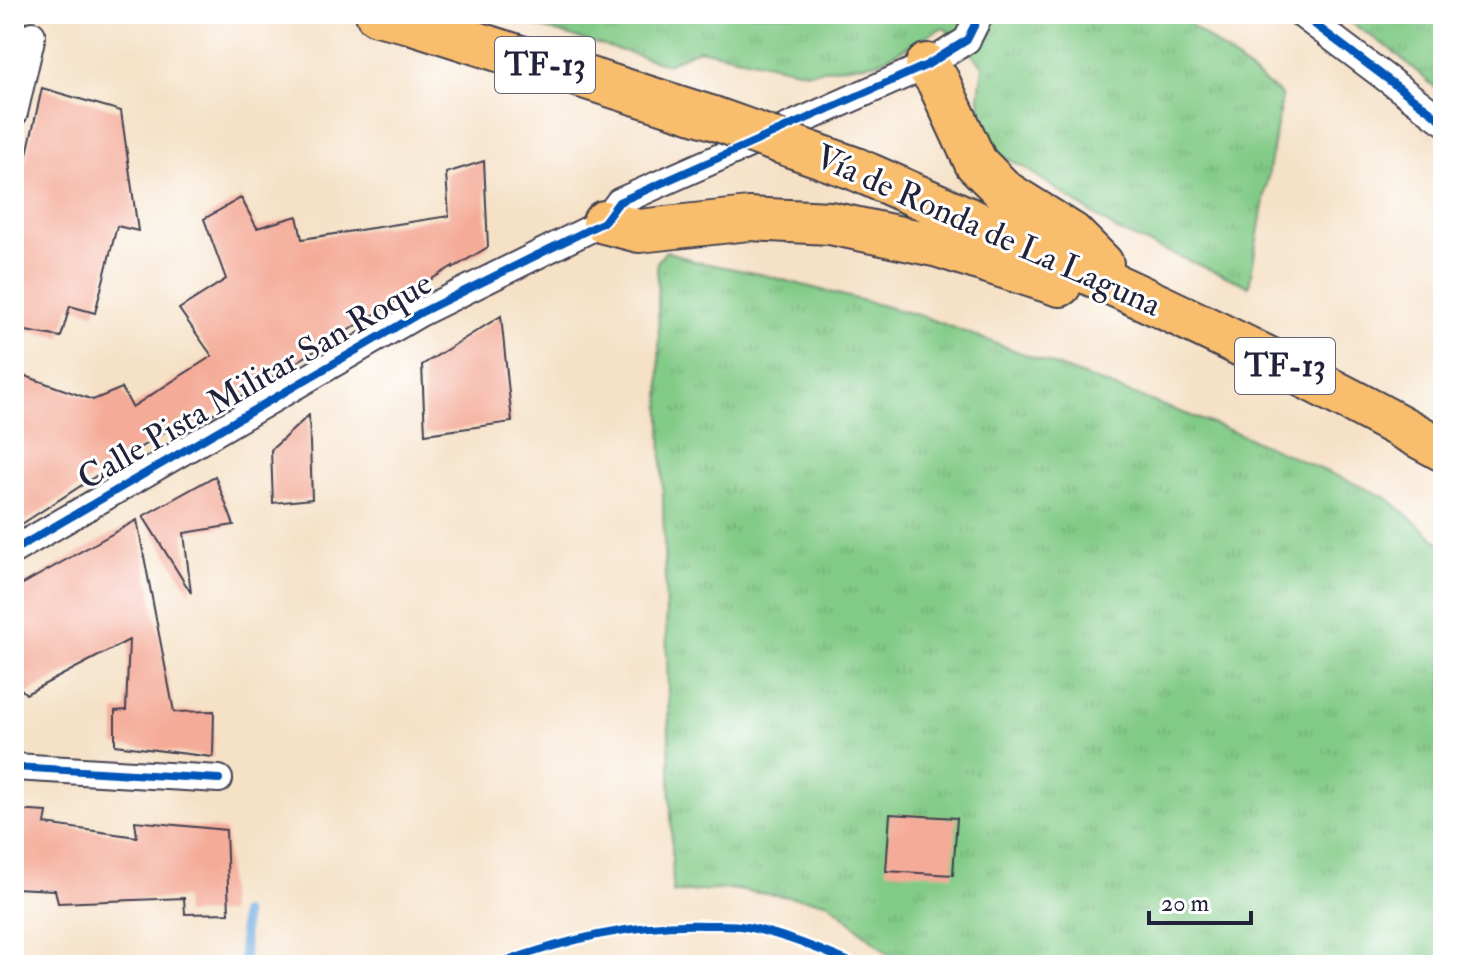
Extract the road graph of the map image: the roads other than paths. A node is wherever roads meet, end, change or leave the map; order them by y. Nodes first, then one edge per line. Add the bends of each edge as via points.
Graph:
1 (377, 14) edge
2 (980, 14) edge
3 (1301, 14) edge
4 (32, 35) dead end
5 (927, 65) junction
6 (14, 113) edge
7 (1443, 121) edge
8 (604, 222) junction
9 (1125, 288) junction
10 (1443, 450) edge
11 (14, 550) edge
12 (14, 767) edge
13 (219, 779) dead end

1 - 9 main road, Vía de Ronda de La Laguna / TF-13, bridge via 713,118 856,169
2 - 5 street, Calle Pista Militar San Roque via 967,40
3 - 7 street
4 - 6 street
5 - 8 street, Calle Pista Militar San Roque via 619,202
5 - 9 main road via 976,163 1005,192 1072,234
8 - 9 main road via 639,231 749,219 830,223 939,246 1067,287
8 - 11 street, Calle Pista Militar San Roque via 420,313
9 - 10 main road, Vía de Ronda de La Laguna / TF-13 via 1339,392
12 - 13 street

